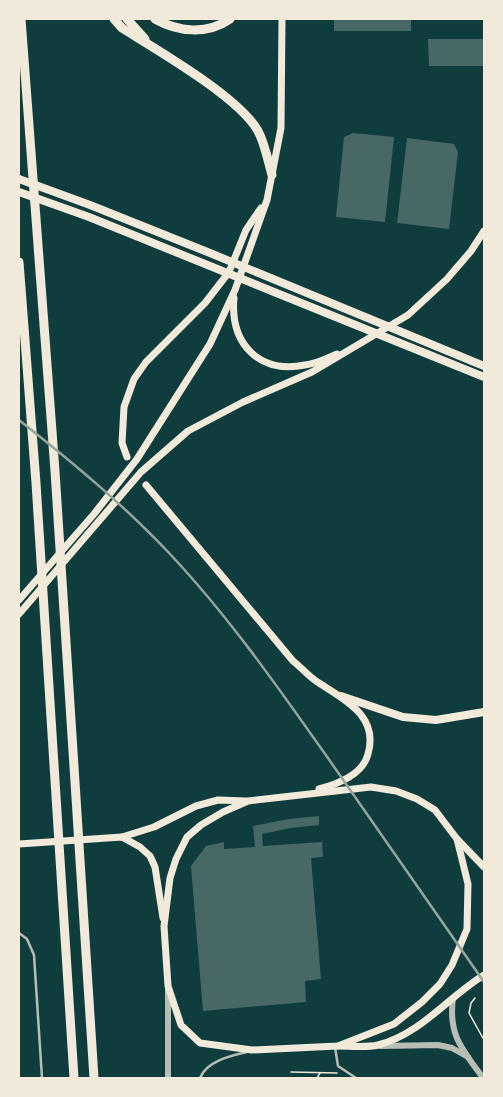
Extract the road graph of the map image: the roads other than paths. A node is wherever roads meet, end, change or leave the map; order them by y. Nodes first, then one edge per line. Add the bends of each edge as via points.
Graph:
1 (21, 19) edge
2 (114, 19) edge
3 (127, 19) edge
4 (155, 19) edge
5 (230, 19) edge
6 (282, 19) edge
7 (154, 49) junction
8 (272, 175) junction
9 (19, 179) edge
10 (19, 192) edge
11 (267, 200) junction
12 (484, 230) edge
13 (19, 262) edge
14 (235, 290) junction
15 (354, 348) junction
16 (484, 366) edge
17 (484, 377) edge
18 (127, 457) dead end
19 (146, 486) dead end
20 (19, 600) edge
21 (19, 614) edge
22 (341, 696) junction
23 (484, 712) edge
24 (297, 795) junction
25 (248, 801) junction
26 (122, 837) junction
27 (457, 839) junction
28 (19, 844) edge
29 (484, 867) edge
30 (164, 926) junction
31 (19, 934) edge
32 (484, 974) edge
33 (168, 986) junction
34 (453, 998) junction
35 (336, 1046) junction
36 (377, 1046) junction
37 (252, 1050) junction
38 (468, 1057) junction
39 (42, 1078) edge
40 (74, 1078) edge
41 (94, 1078) edge
42 (168, 1078) edge
43 (200, 1078) edge
44 (356, 1078) edge
45 (483, 1078) edge

1 - 41 highway via 55,470
2 - 7 highway via 122,28
3 - 7 highway
4 - 5 highway via 165,25 194,30 210,28
6 - 8 main road via 281,128
7 - 8 highway via 210,86 246,116 258,132
8 - 11 main road
9 - 16 highway via 210,253
10 - 17 highway via 89,217
11 - 14 main road
11 - 18 main road via 246,230 229,272 205,303 146,362 134,379 124,407 122,443
12 - 15 main road via 471,252 442,284 408,315
13 - 40 highway via 36,483
14 - 15 main road via 234,306 238,334 250,352 272,365 306,366
14 - 20 main road via 210,344 137,459 94,514
15 - 21 main road via 312,372 243,402 188,431 141,472
19 - 22 main road via 294,660 317,682
22 - 23 highway via 403,717 436,720
22 - 24 main road via 367,724 371,743 367,760 354,774 332,786
24 - 25 main road
24 - 27 main road via 371,788 396,791 417,799 435,810
25 - 26 main road via 218,800 196,806 154,827
25 - 30 main road via 223,812 187,837 170,878
26 - 28 main road
26 - 30 main road via 150,856 155,867
27 - 29 main road
27 - 35 main road via 468,884 468,929 452,965 440,984 394,1024
30 - 33 main road
31 - 39 lane via 27,939 32,947
32 - 34 main road
33 - 37 main road via 181,1025 200,1043
33 - 42 street
34 - 36 main road via 406,1035
34 - 38 street via 453,1031
35 - 36 main road
35 - 37 main road
35 - 44 lane via 338,1066
36 - 38 street via 438,1045 452,1048
37 - 43 lane via 225,1057 203,1072
38 - 45 street

